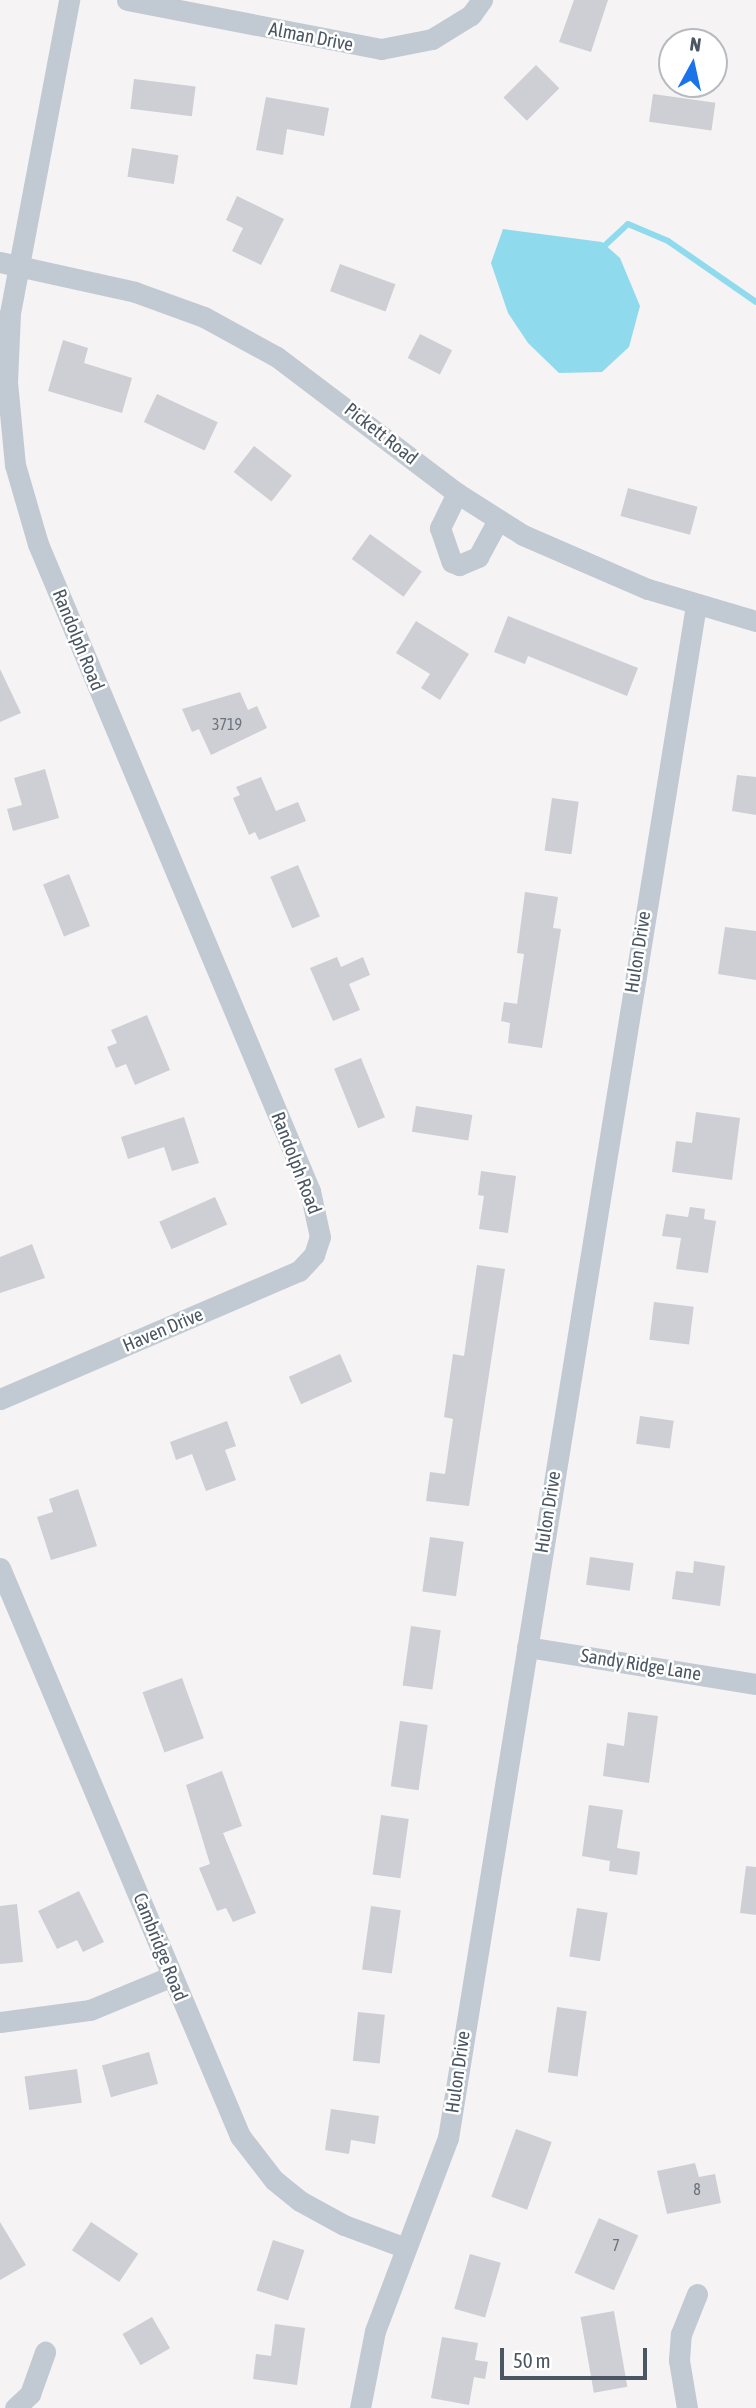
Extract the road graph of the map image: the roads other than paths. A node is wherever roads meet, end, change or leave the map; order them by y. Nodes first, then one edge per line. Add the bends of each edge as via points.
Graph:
1 (69, 0) edge
2 (127, 0) edge
3 (482, 0) edge
4 (9, 264) edge
5 (457, 493) junction
6 (498, 520) junction
7 (696, 605) junction
8 (756, 621) edge
9 (317, 1249) joint
10 (0, 1399) edge
11 (0, 1568) edge
12 (527, 1647) junction
13 (756, 1684) edge
14 (172, 1976) junction
15 (0, 2022) edge
16 (406, 2248) junction
17 (697, 2294) dead end
18 (45, 2352) dead end
19 (15, 2408) edge
20 (360, 2408) edge
21 (687, 2408) edge

1 - 4 street, Randolph Road
2 - 3 street, Alman Drive via 381,49 432,40 471,15
4 - 5 street, Pickett Road via 135,292 243,337 347,407
4 - 9 street, Randolph Road via 8,401 15,465 29,519 310,1191 319,1223
5 - 6 street, Pickett Road
5 - 6 street via 440,528 452,562 459,565 478,557
6 - 7 street, Pickett Road via 572,560
7 - 8 street, Pickett Road
7 - 12 street, Hulon Drive
9 - 10 street, Haven Drive via 299,1270
11 - 14 street, Cambridge Road
12 - 13 street, Sandy Ridge Lane
12 - 16 street, Hulon Drive via 448,2138
14 - 15 street via 90,2010
14 - 16 street, Cambridge Road via 225,2109 256,2160 274,2180 321,2214
16 - 20 street, Hulon Drive via 366,2362
17 - 21 street via 680,2347
18 - 19 street via 30,2394

